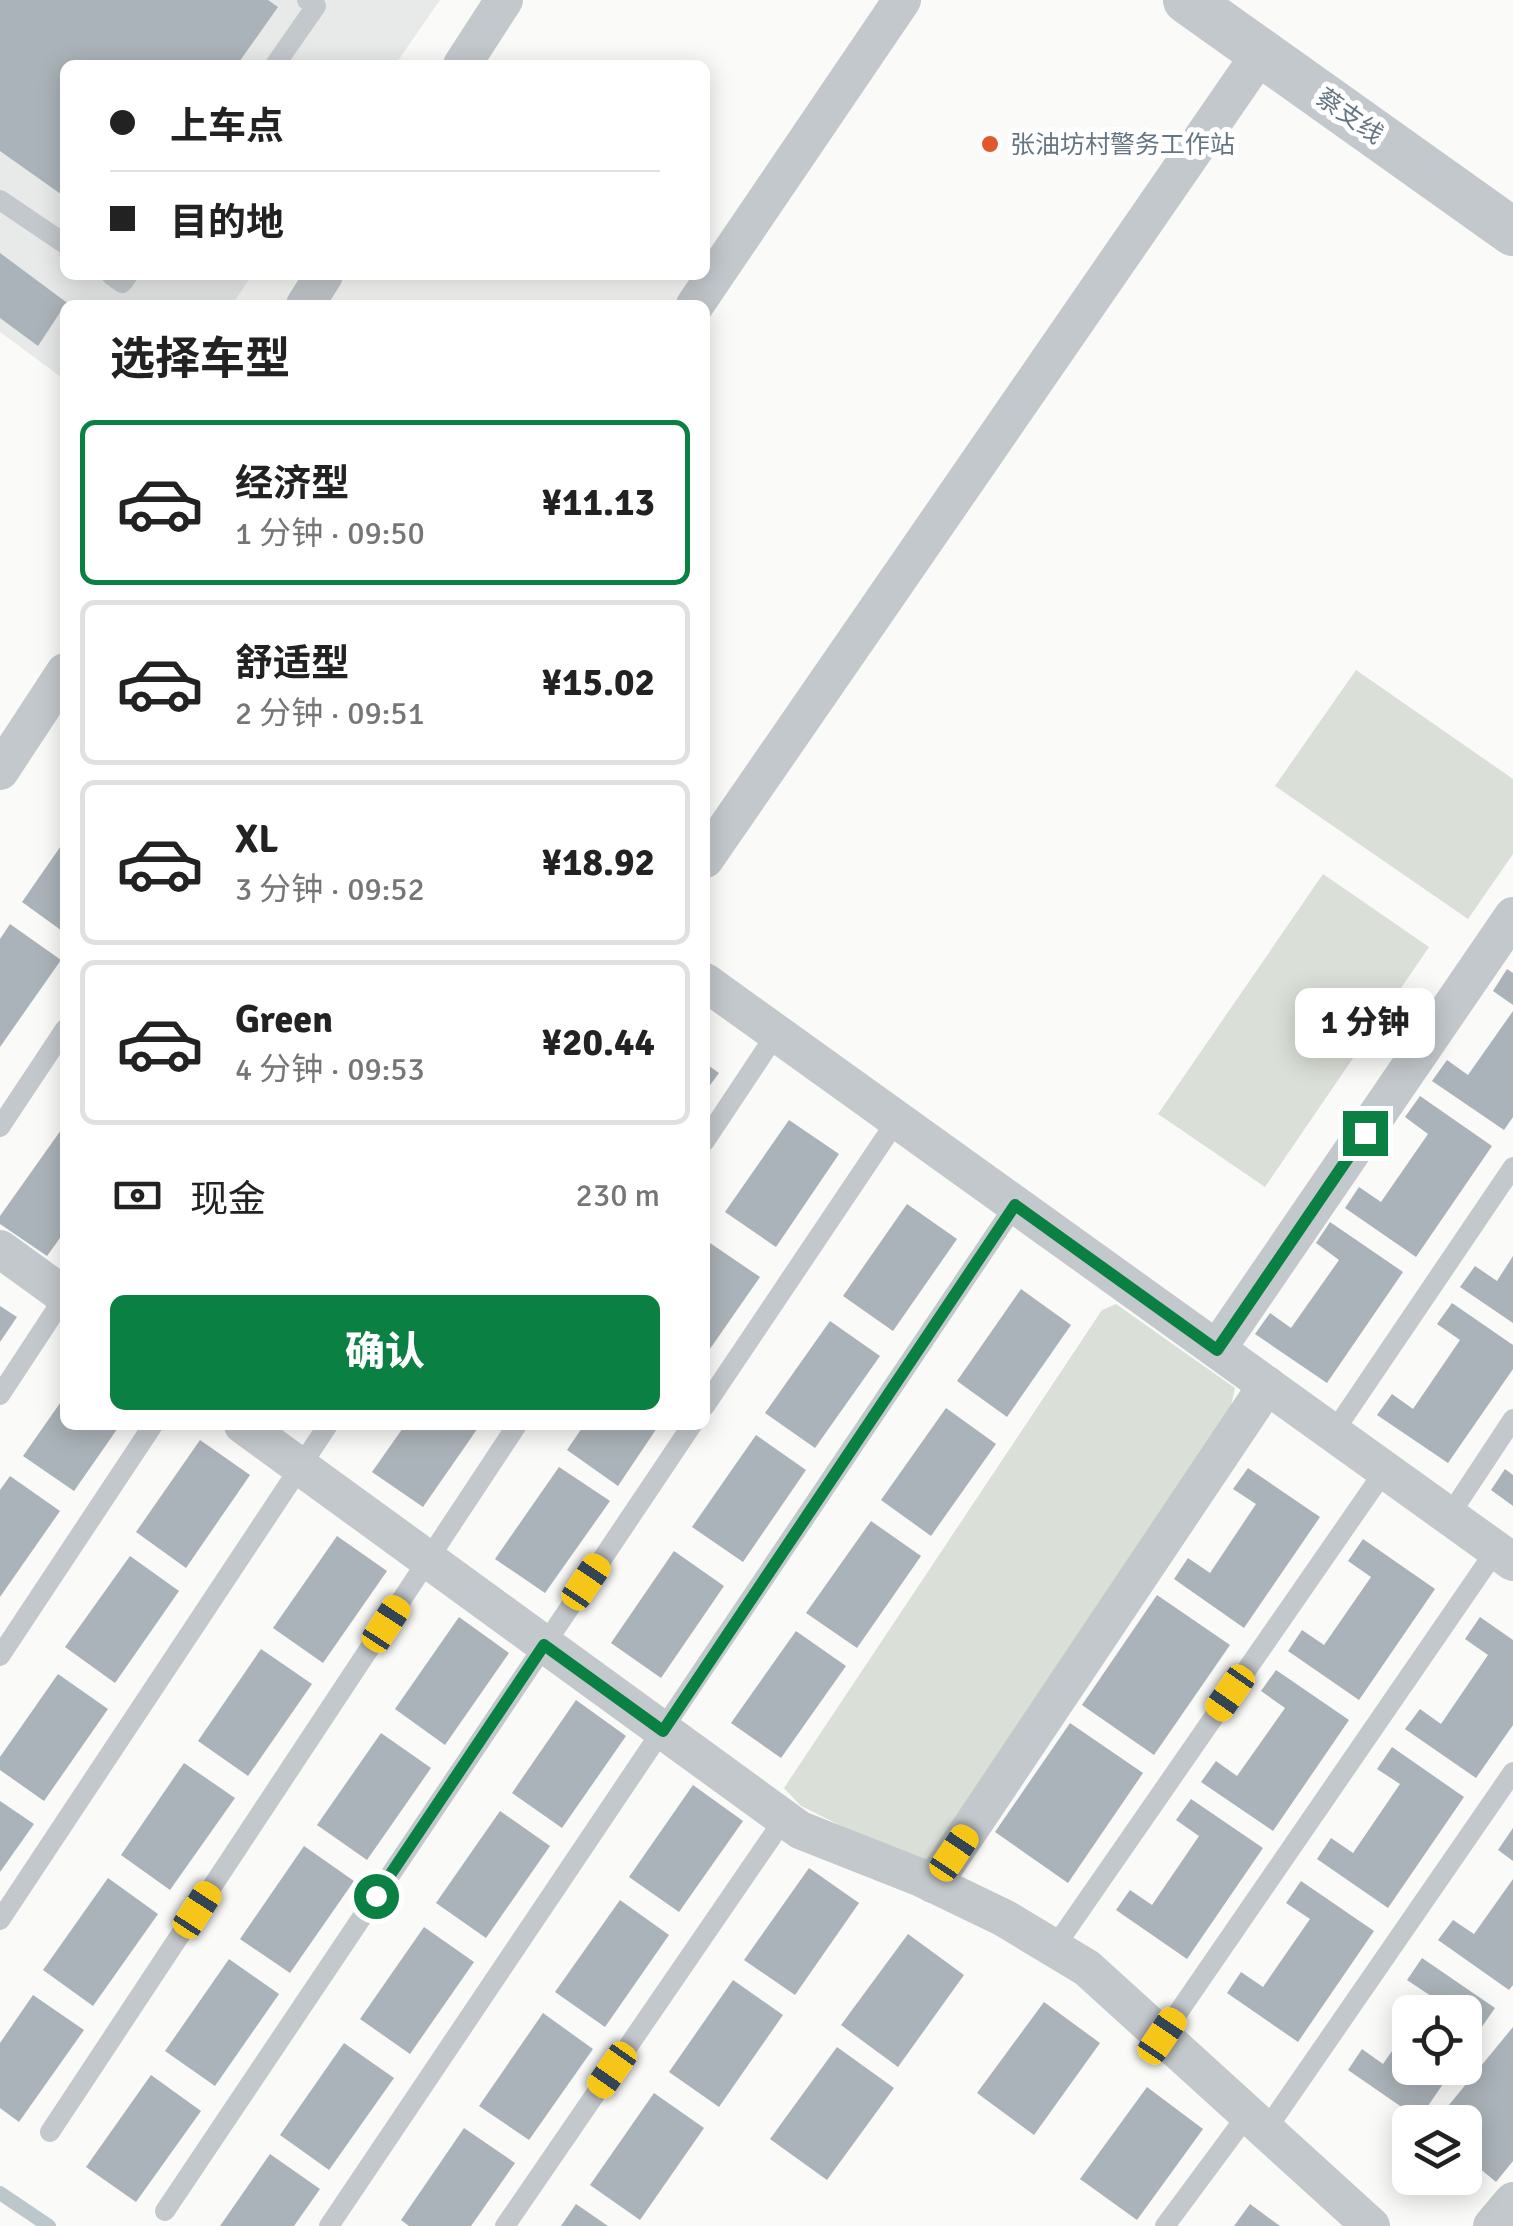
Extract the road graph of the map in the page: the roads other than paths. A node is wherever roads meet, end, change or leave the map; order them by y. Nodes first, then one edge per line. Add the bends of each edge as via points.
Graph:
1 (308, 0) edge
2 (504, 0) edge
3 (902, 0) edge
4 (1187, 0) edge
5 (1262, 53) junction
6 (278, 60) edge
7 (465, 60) edge
8 (0, 200) edge
9 (1513, 232) edge
10 (60, 241) edge
11 (698, 300) edge
12 (60, 680) edge
13 (0, 771) edge
14 (710, 852) edge
15 (1513, 916) edge
16 (710, 986) edge
17 (776, 1034) junction
18 (60, 1037) edge
19 (897, 1120) junction
20 (0, 1127) edge
21 (710, 1134) edge
22 (1513, 1167) edge
23 (1015, 1205) junction
24 (0, 1249) edge
25 (60, 1292) edge
26 (60, 1304) edge
27 (1217, 1350) junction
28 (1267, 1385) junction
29 (0, 1394) edge
30 (710, 1399) edge
31 (1513, 1419) edge
32 (150, 1430) edge
33 (250, 1430) edge
34 (325, 1430) edge
35 (514, 1430) edge
36 (689, 1430) edge
37 (1333, 1433) junction
38 (300, 1467) junction
39 (1385, 1470) junction
40 (1448, 1516) junction
41 (1504, 1556) edge
42 (428, 1560) junction
43 (544, 1645) junction
44 (0, 1656) edge
45 (663, 1731) junction
46 (1513, 1772) edge
47 (784, 1819) junction
48 (933, 1884) junction
49 (0, 1920) edge
50 (1054, 1948) junction
51 (1162, 2036) junction
52 (1257, 2122) junction
53 (50, 2132) dead end
54 (1513, 2202) edge
55 (165, 2211) dead end
56 (330, 2226) edge
57 (506, 2226) edge
58 (1165, 2226) edge
59 (1371, 2226) edge
60 (1492, 2226) edge

1 - 6 lane via 316,6
2 - 7 street
3 - 11 street
4 - 5 street, 蔡支线
5 - 9 street, 蔡支线
5 - 14 street
8 - 10 lane
12 - 13 street
15 - 27 street
16 - 17 street
17 - 19 street
17 - 21 lane
18 - 20 lane
19 - 23 street
19 - 30 lane
22 - 37 lane
23 - 27 street
23 - 45 lane
24 - 25 street
26 - 29 lane
27 - 28 street
28 - 37 street
28 - 48 street
31 - 40 lane
32 - 44 lane
33 - 38 street
34 - 38 lane
35 - 42 lane
36 - 43 lane
37 - 39 street
38 - 42 street
38 - 49 lane
39 - 40 street
39 - 50 lane
40 - 41 street
41 - 51 lane
42 - 43 street
42 - 53 lane
43 - 45 street
43 - 55 lane
45 - 47 street
45 - 56 lane
46 - 52 lane
47 - 48 street
47 - 57 lane
48 - 50 street
50 - 51 street
51 - 52 street
52 - 58 lane
52 - 59 street
54 - 60 street

